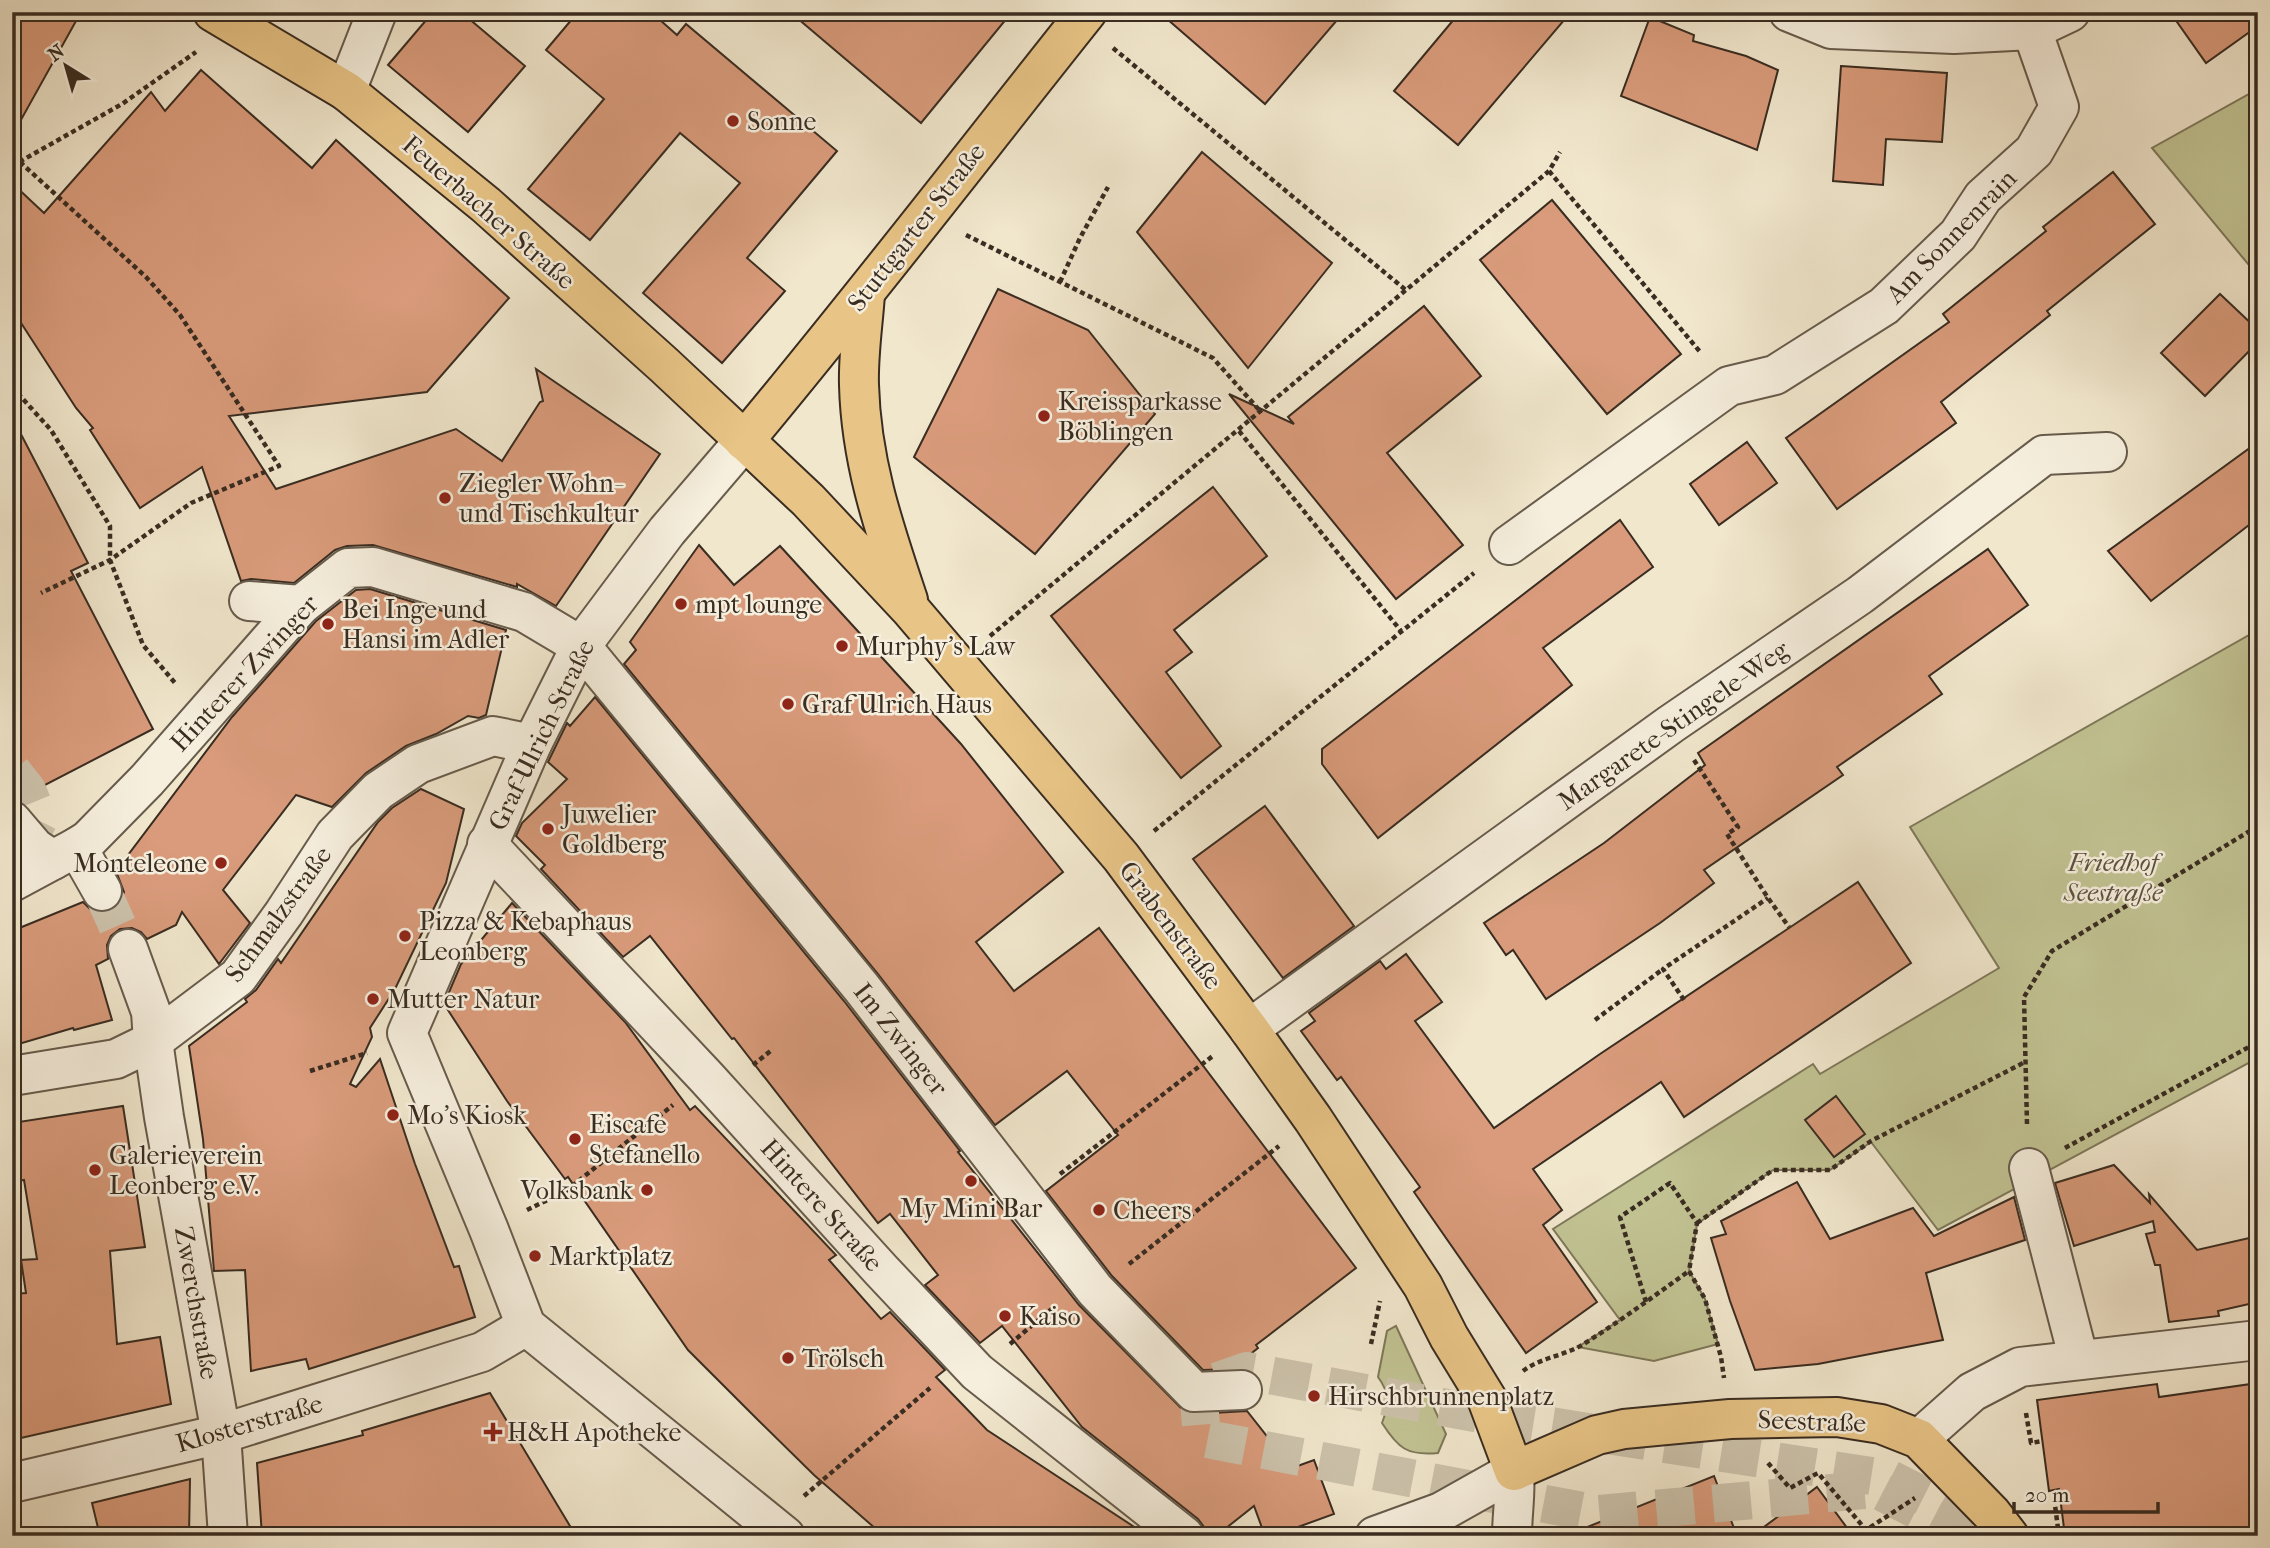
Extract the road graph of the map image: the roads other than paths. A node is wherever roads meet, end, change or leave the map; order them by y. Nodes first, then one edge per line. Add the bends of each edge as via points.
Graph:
1 (213, 12) edge
2 (377, 12) edge
3 (1789, 12) edge
4 (2070, 12) edge
5 (1084, 17) edge
6 (2032, 30) junction
7 (346, 91) junction
8 (865, 294) junction
9 (744, 441) junction
10 (2107, 452) dead end
11 (1509, 545) road end
12 (249, 601) dead end
13 (301, 605) junction
14 (911, 609) junction
15 (581, 646) junction
16 (531, 744) junction
17 (12, 821) edge
18 (487, 844) junction
19 (54, 859) edge
20 (102, 891) tunnel mouth
21 (128, 949) tunnel mouth
22 (1249, 1029) junction
23 (153, 1041) junction
24 (12, 1076) edge
25 (2029, 1168) road end
26 (526, 1326) junction
27 (2258, 1340) edge
28 (2079, 1360) junction
29 (1242, 1390) dead end
30 (221, 1434) junction
31 (1919, 1439) junction
32 (1514, 1471) junction
33 (12, 1483) edge
34 (1379, 1527) edge
35 (779, 1530) edge
36 (228, 1536) edge
37 (1184, 1536) edge
38 (1512, 1536) edge
39 (2009, 1536) edge

1 - 7 main road, Feuerbacher Straße
2 - 7 street
3 - 6 street via 1831,29 1954,34
4 - 6 street
5 - 8 main road, Stuttgarter Straße
6 - 11 street, Am Sonnenrain via 2059,107 2034,151 1983,197 1958,235 1884,306 1775,375 1729,386
7 - 9 main road, Feuerbacher Straße via 486,205
8 - 9 main road, Stuttgarter Straße
8 - 14 main road via 859,384 864,451
9 - 14 main road, Grabenstraße via 808,500
9 - 15 street, Graf-Ulrich-Straße via 667,531
10 - 22 street, Margarete-Stingele-Weg via 2044,455 1860,595 1671,724
12 - 13 street
13 - 15 street, Hinterer Zwinger via 348,568 373,567 524,612
13 - 19 street, Hinterer Zwinger via 147,780
14 - 22 main road, Grabenstraße via 1121,857
15 - 16 street, Graf-Ulrich-Straße
15 - 29 street, Im Zwinger via 861,987 1091,1284 1194,1392
16 - 18 street, Graf-Ulrich-Straße
16 - 23 street, Schmalzstraße via 493,736 418,764 378,791 335,835 238,977
17 - 19 street via 35,848
18 - 26 street, Graf-Ulrich-Straße via 407,1033
18 - 37 street, Hintere Straße via 971,1366
19 - 20 street
21 - 23 street, Zwerchstraße via 151,1012
22 - 32 main road, Grabenstraße via 1423,1286 1487,1399
23 - 24 street, Schmalzstraße via 116,1059
23 - 30 street, Zwerchstraße
25 - 28 street
26 - 30 street, Klosterstraße via 482,1352
26 - 35 street
27 - 28 street
28 - 31 street via 2020,1367 1972,1392
30 - 33 street, Klosterstraße
30 - 36 street, Zwerchstraße
31 - 32 main road, Seestraße via 1881,1424 1836,1417 1730,1419 1597,1435
31 - 39 main road
32 - 34 street via 1441,1512
32 - 38 street

